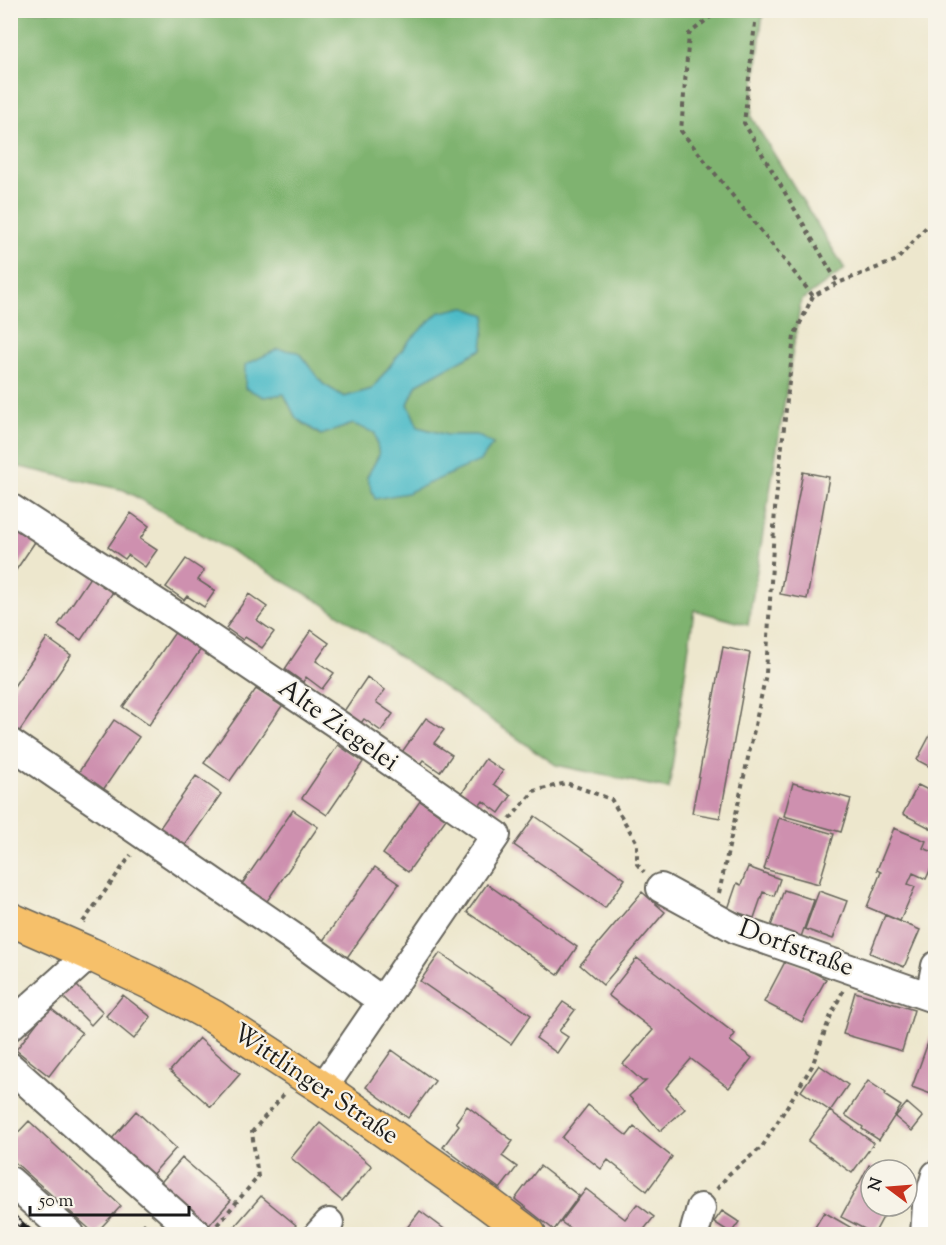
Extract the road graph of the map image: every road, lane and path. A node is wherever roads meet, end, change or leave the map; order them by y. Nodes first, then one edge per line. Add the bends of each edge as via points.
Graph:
1 (719, 10) edge
2 (755, 23) dead end
3 (936, 216) edge
4 (838, 284) junction
5 (813, 296) junction
6 (10, 508) edge
7 (10, 743) edge
8 (496, 835) junction
9 (144, 836) junction
10 (661, 888) joint
11 (714, 917) junction
12 (10, 919) edge
13 (78, 949) junction
14 (936, 966) edge
15 (855, 970) junction
16 (933, 997) edge
17 (382, 1001) junction
18 (10, 1026) edge
19 (10, 1067) edge
20 (312, 1081) junction
21 (936, 1174) edge
22 (10, 1181) edge
23 (697, 1221) edge
24 (206, 1230) edge
25 (70, 1234) edge
26 (529, 1234) edge
27 (925, 1234) edge

1 - 5 path via 689,34 681,131
2 - 4 path via 744,123
3 - 4 path via 897,260
4 - 5 path
5 - 11 path via 794,336 776,509 766,674
6 - 8 street, Alte Ziegelei via 249,664
7 - 9 street
8 - 10 path via 534,791 566,783 588,790 611,799 637,843 637,864
8 - 17 street
9 - 13 path
9 - 17 street
10 - 11 street, Dorfstraße
11 - 15 street, Dorfstraße via 738,930
12 - 13 main road, Wittlinger Straße
13 - 18 street
13 - 20 main road, Wittlinger Straße via 214,1017
14 - 16 street
15 - 16 street, Dorfstraße
15 - 23 path via 831,1015 812,1066 762,1147 729,1174
17 - 20 street
19 - 24 street
20 - 24 path via 252,1132 258,1177
20 - 26 main road, Wittlinger Straße
21 - 27 street via 927,1206
22 - 25 street

